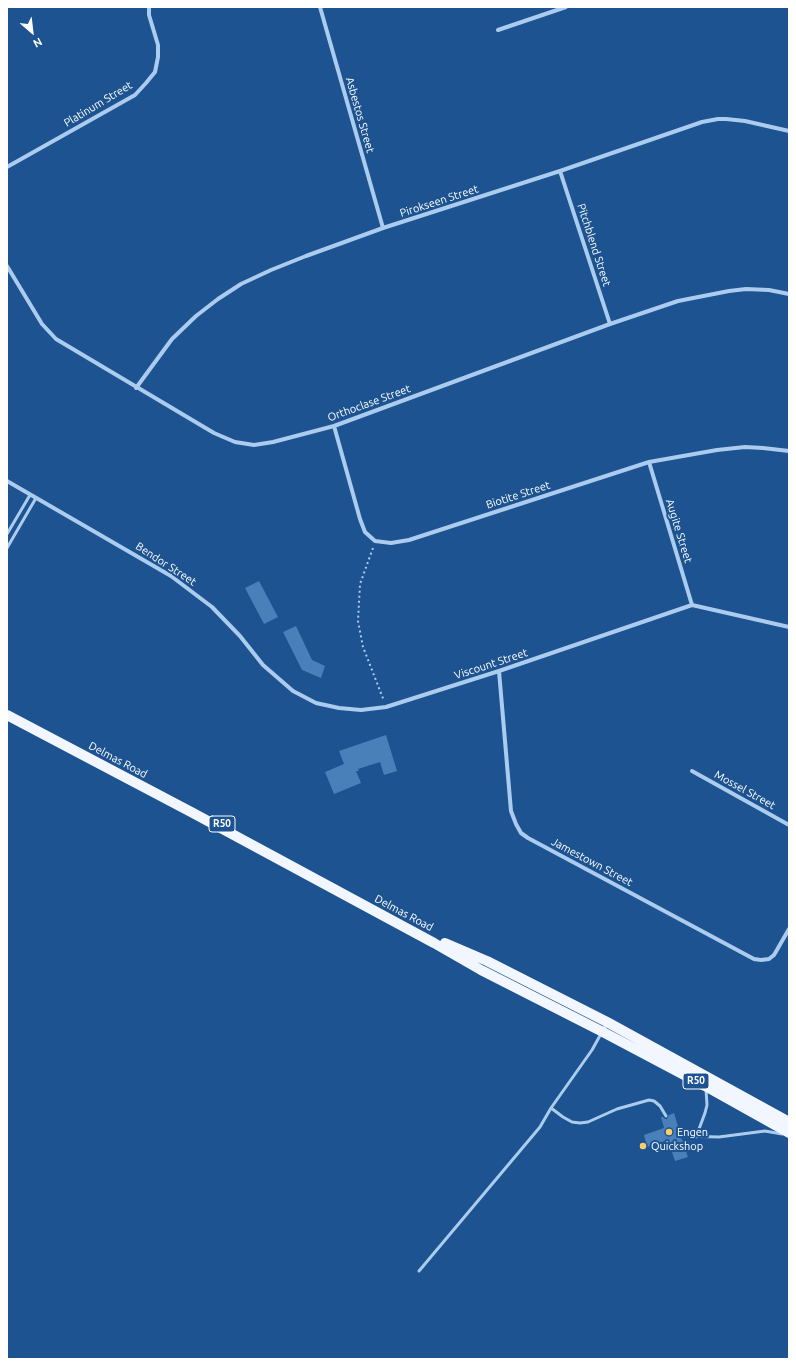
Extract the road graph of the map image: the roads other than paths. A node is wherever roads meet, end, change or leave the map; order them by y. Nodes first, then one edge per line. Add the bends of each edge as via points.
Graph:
1 (149, 7) edge
2 (320, 7) edge
3 (566, 7) edge
4 (498, 30) dead end
5 (789, 130) edge
6 (7, 167) edge
7 (560, 171) junction
8 (383, 228) junction
9 (7, 266) edge
10 (789, 294) edge
11 (610, 324) junction
12 (136, 388) junction
13 (334, 426) junction
14 (789, 451) edge
15 (649, 462) junction
16 (7, 481) edge
17 (30, 495) junction
18 (36, 498) junction
19 (7, 534) edge
20 (7, 548) edge
21 (692, 605) junction
22 (789, 627) edge
23 (499, 671) junction
24 (293, 691) joint
25 (7, 709) edge
26 (7, 715) edge
27 (692, 771) dead end
28 (789, 825) edge
29 (789, 929) edge
30 (608, 1022) junction
31 (601, 1031) junction
32 (705, 1086) junction
33 (552, 1108) junction
34 (666, 1116) dead end
35 (789, 1122) edge
36 (789, 1133) edge
37 (681, 1136) dead end
38 (696, 1137) junction
39 (789, 1137) edge
40 (419, 1271) dead end

1 - 6 street, Platinum Street via 158,45 158,57 155,72 146,84 135,95
2 - 8 street, Asbestos Street
3 - 4 street
5 - 7 street, Pirokseen Street via 745,121 710,120
7 - 8 street, Pirokseen Street
7 - 11 street, Pitchblend Street
8 - 12 street, Pirokseen Street via 271,270 241,284 196,316 172,339
9 - 12 street, Orthoclase Street via 42,324 56,339
10 - 11 street, Orthoclase Street via 769,290 729,291 678,301
11 - 13 street, Orthoclase Street
12 - 13 street, Orthoclase Street via 214,433 235,442 254,445 273,442
13 - 15 street, Biotite Street via 365,532 375,541 391,543 409,540
14 - 15 street, Biotite Street via 745,447
15 - 21 street, Augite Street
16 - 17 street, Bendor Street
17 - 18 street, Bendor Street
17 - 19 lane
18 - 20 lane
18 - 24 street, Bendor Street via 139,557 212,607 263,665
21 - 22 street
21 - 23 street, Viscount Street
23 - 24 street, Viscount Street via 386,706 361,710 316,703
23 - 29 street, Jamestown Street via 511,811 521,833 754,959 769,959 774,955
25 - 30 main road, Delmas Road / R50 via 437,939 487,961
26 - 31 main road, Delmas Road / R50 via 481,970
27 - 28 street, Mossel Street
30 - 31 lane
30 - 35 main road, Delmas Road / R50
31 - 32 main road, Delmas Road / R50
31 - 33 lane via 592,1050
32 - 36 main road, Delmas Road / R50
32 - 38 lane via 707,1105
33 - 34 lane via 572,1122 580,1123 649,1100 660,1106
33 - 40 lane via 540,1127
37 - 38 lane
38 - 39 lane via 765,1131

